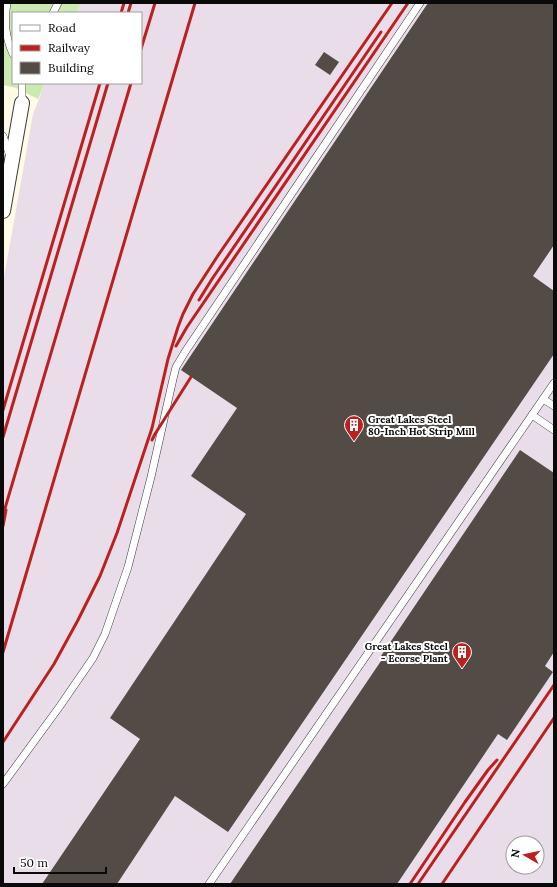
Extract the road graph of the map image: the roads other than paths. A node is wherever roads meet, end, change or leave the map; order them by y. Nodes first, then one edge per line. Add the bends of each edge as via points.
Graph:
1 (7, 3) edge
2 (58, 3) edge
3 (420, 3) edge
4 (54, 12) edge
5 (12, 52) edge
6 (22, 84) edge
7 (26, 84) edge
8 (22, 100) junction
9 (3, 136) edge
10 (12, 162) junction
11 (3, 210) edge
12 (554, 383) edge
13 (543, 399) junction
14 (554, 406) edge
15 (532, 415) junction
16 (554, 430) edge
17 (3, 784) edge
18 (209, 884) edge

1 - 5 lane via 5,29
2 - 4 lane
3 - 17 lane via 176,367 128,567 105,634 93,658
6 - 8 lane
7 - 8 lane
8 - 10 street
9 - 10 lane
10 - 11 street
12 - 13 lane
13 - 14 lane
13 - 15 lane
15 - 16 lane
15 - 18 lane

